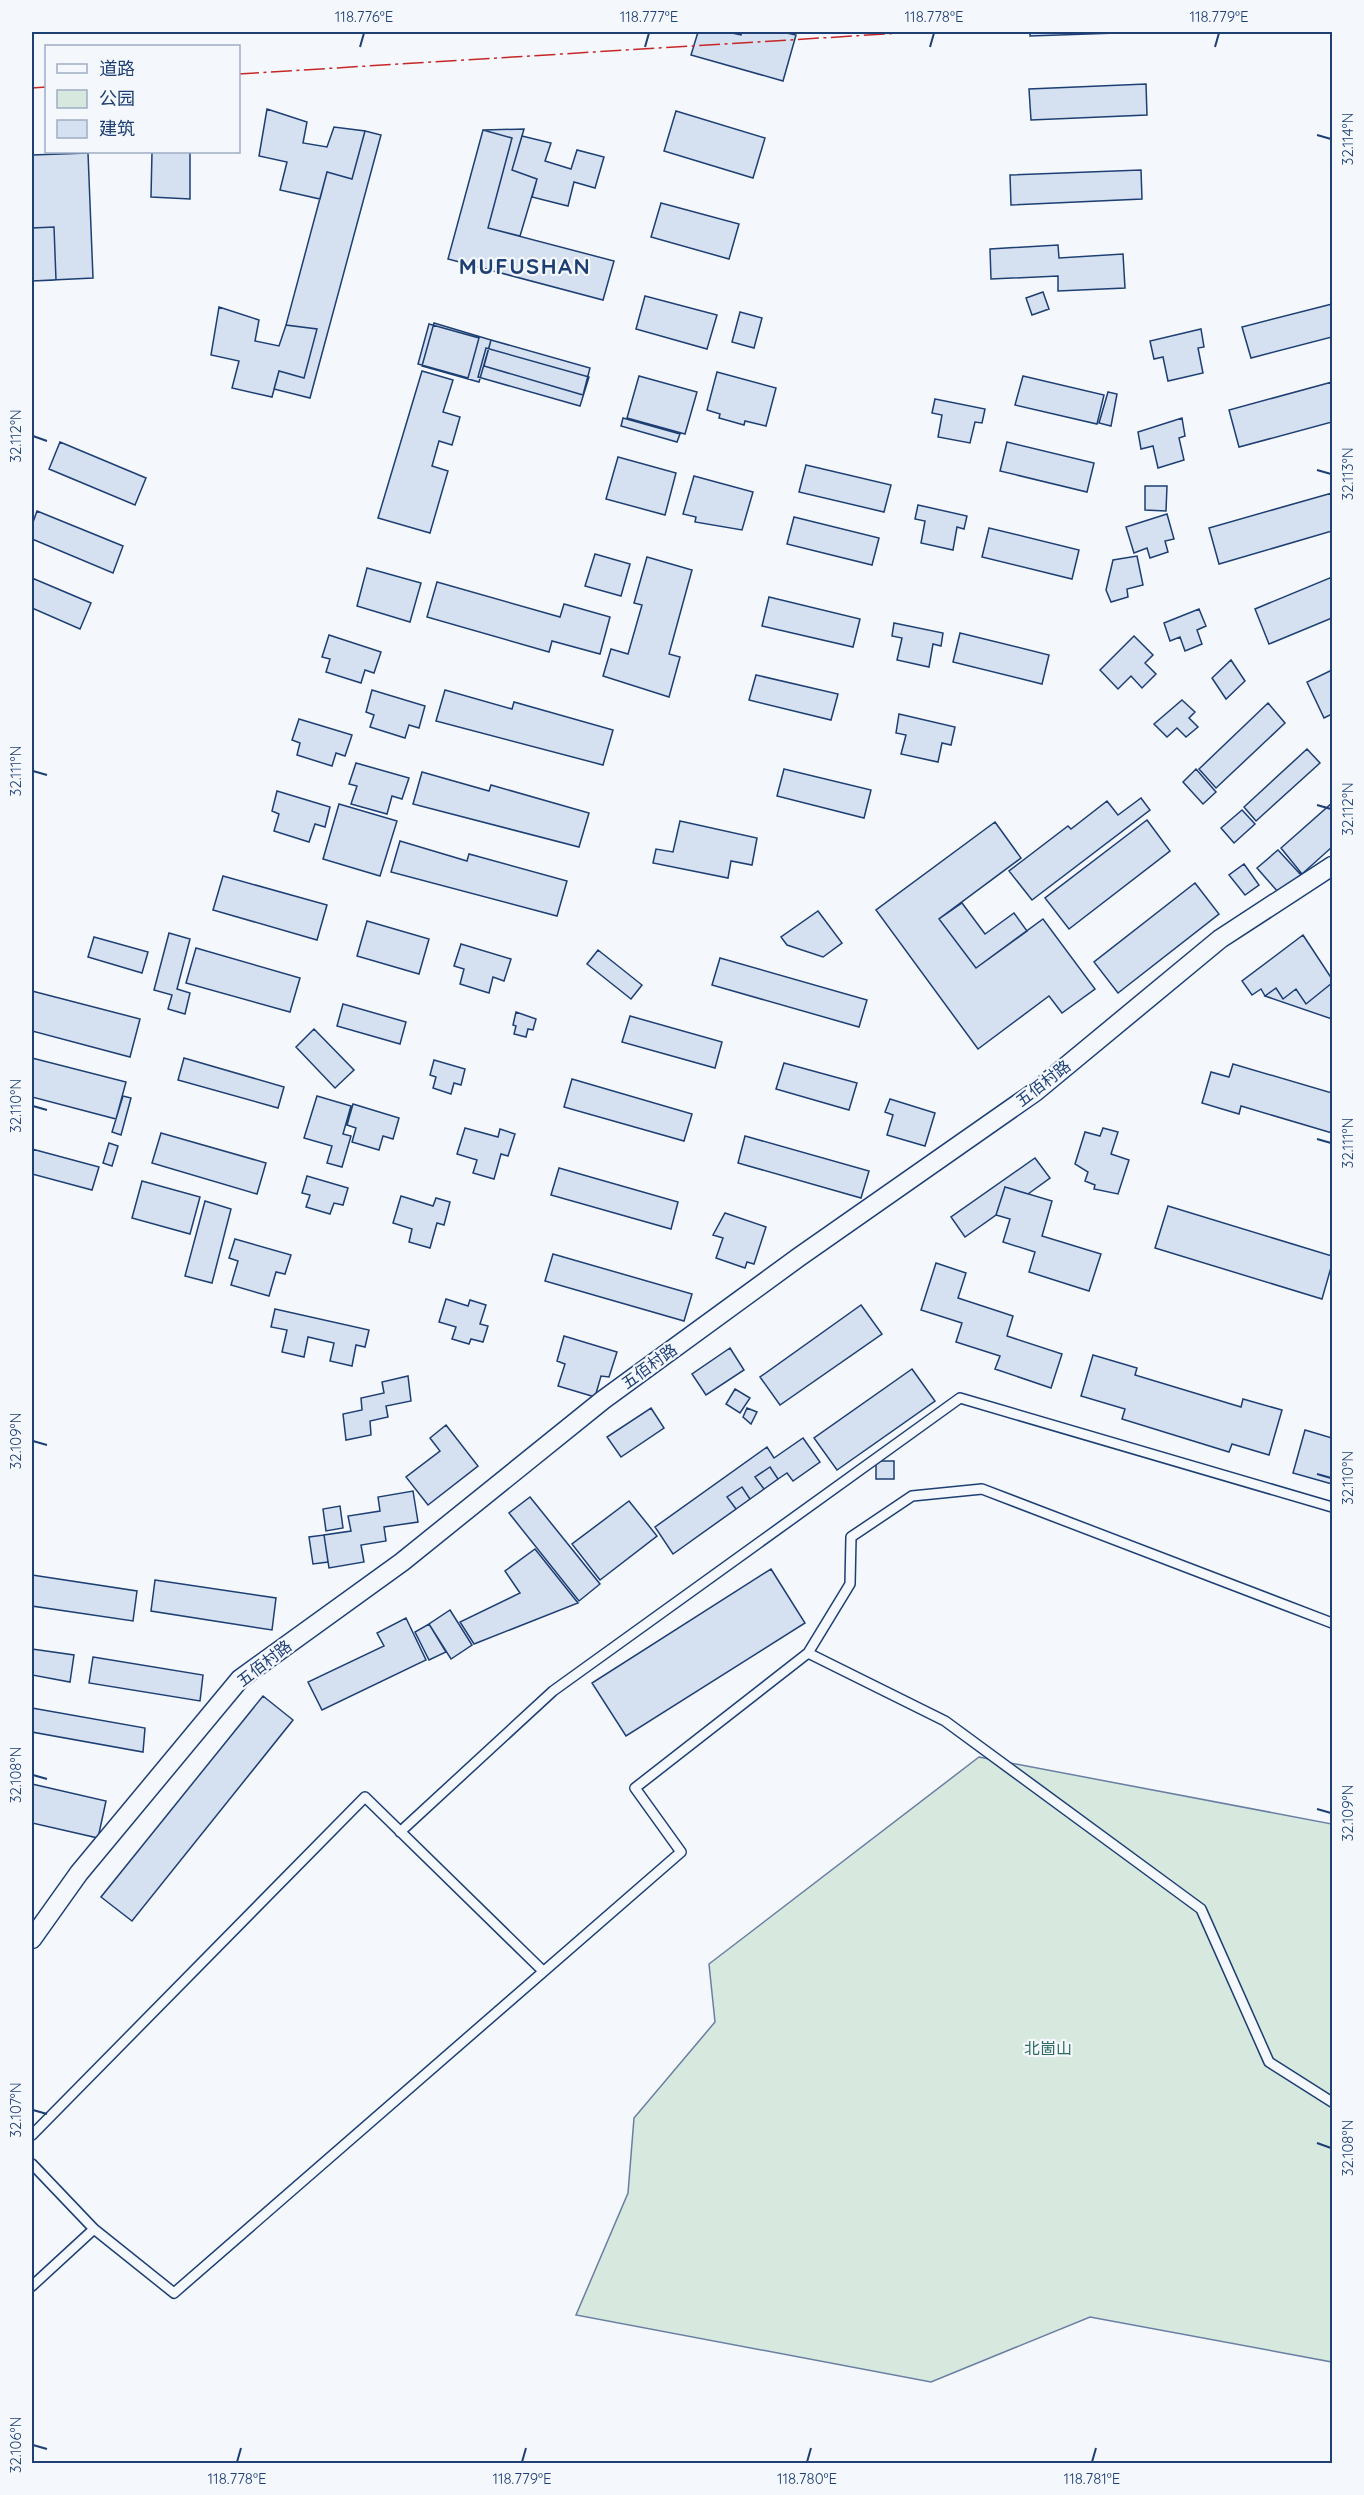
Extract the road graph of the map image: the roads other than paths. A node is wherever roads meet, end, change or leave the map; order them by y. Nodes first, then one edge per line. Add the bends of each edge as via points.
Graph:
1 (1332, 866) edge
2 (1332, 1508) edge
3 (1332, 1623) edge
4 (808, 1653) junction
5 (400, 1832) junction
6 (32, 1939) edge
7 (543, 1971) junction
8 (1332, 2102) edge
9 (32, 2135) edge
10 (32, 2164) edge
11 (94, 2229) junction
12 (32, 2286) edge

1 - 6 street, 五佰村路 via 1220,939 1035,1092 603,1400 402,1562 240,1679 79,1873
2 - 5 lane via 960,1398 554,1691
3 - 4 lane via 982,1489 912,1496 851,1537 850,1584
4 - 7 lane via 636,1788 681,1852
4 - 8 lane via 945,1721 1201,1909 1269,2062
5 - 7 lane
5 - 9 lane via 365,1797
7 - 11 lane via 174,2293
10 - 11 lane
11 - 12 lane

